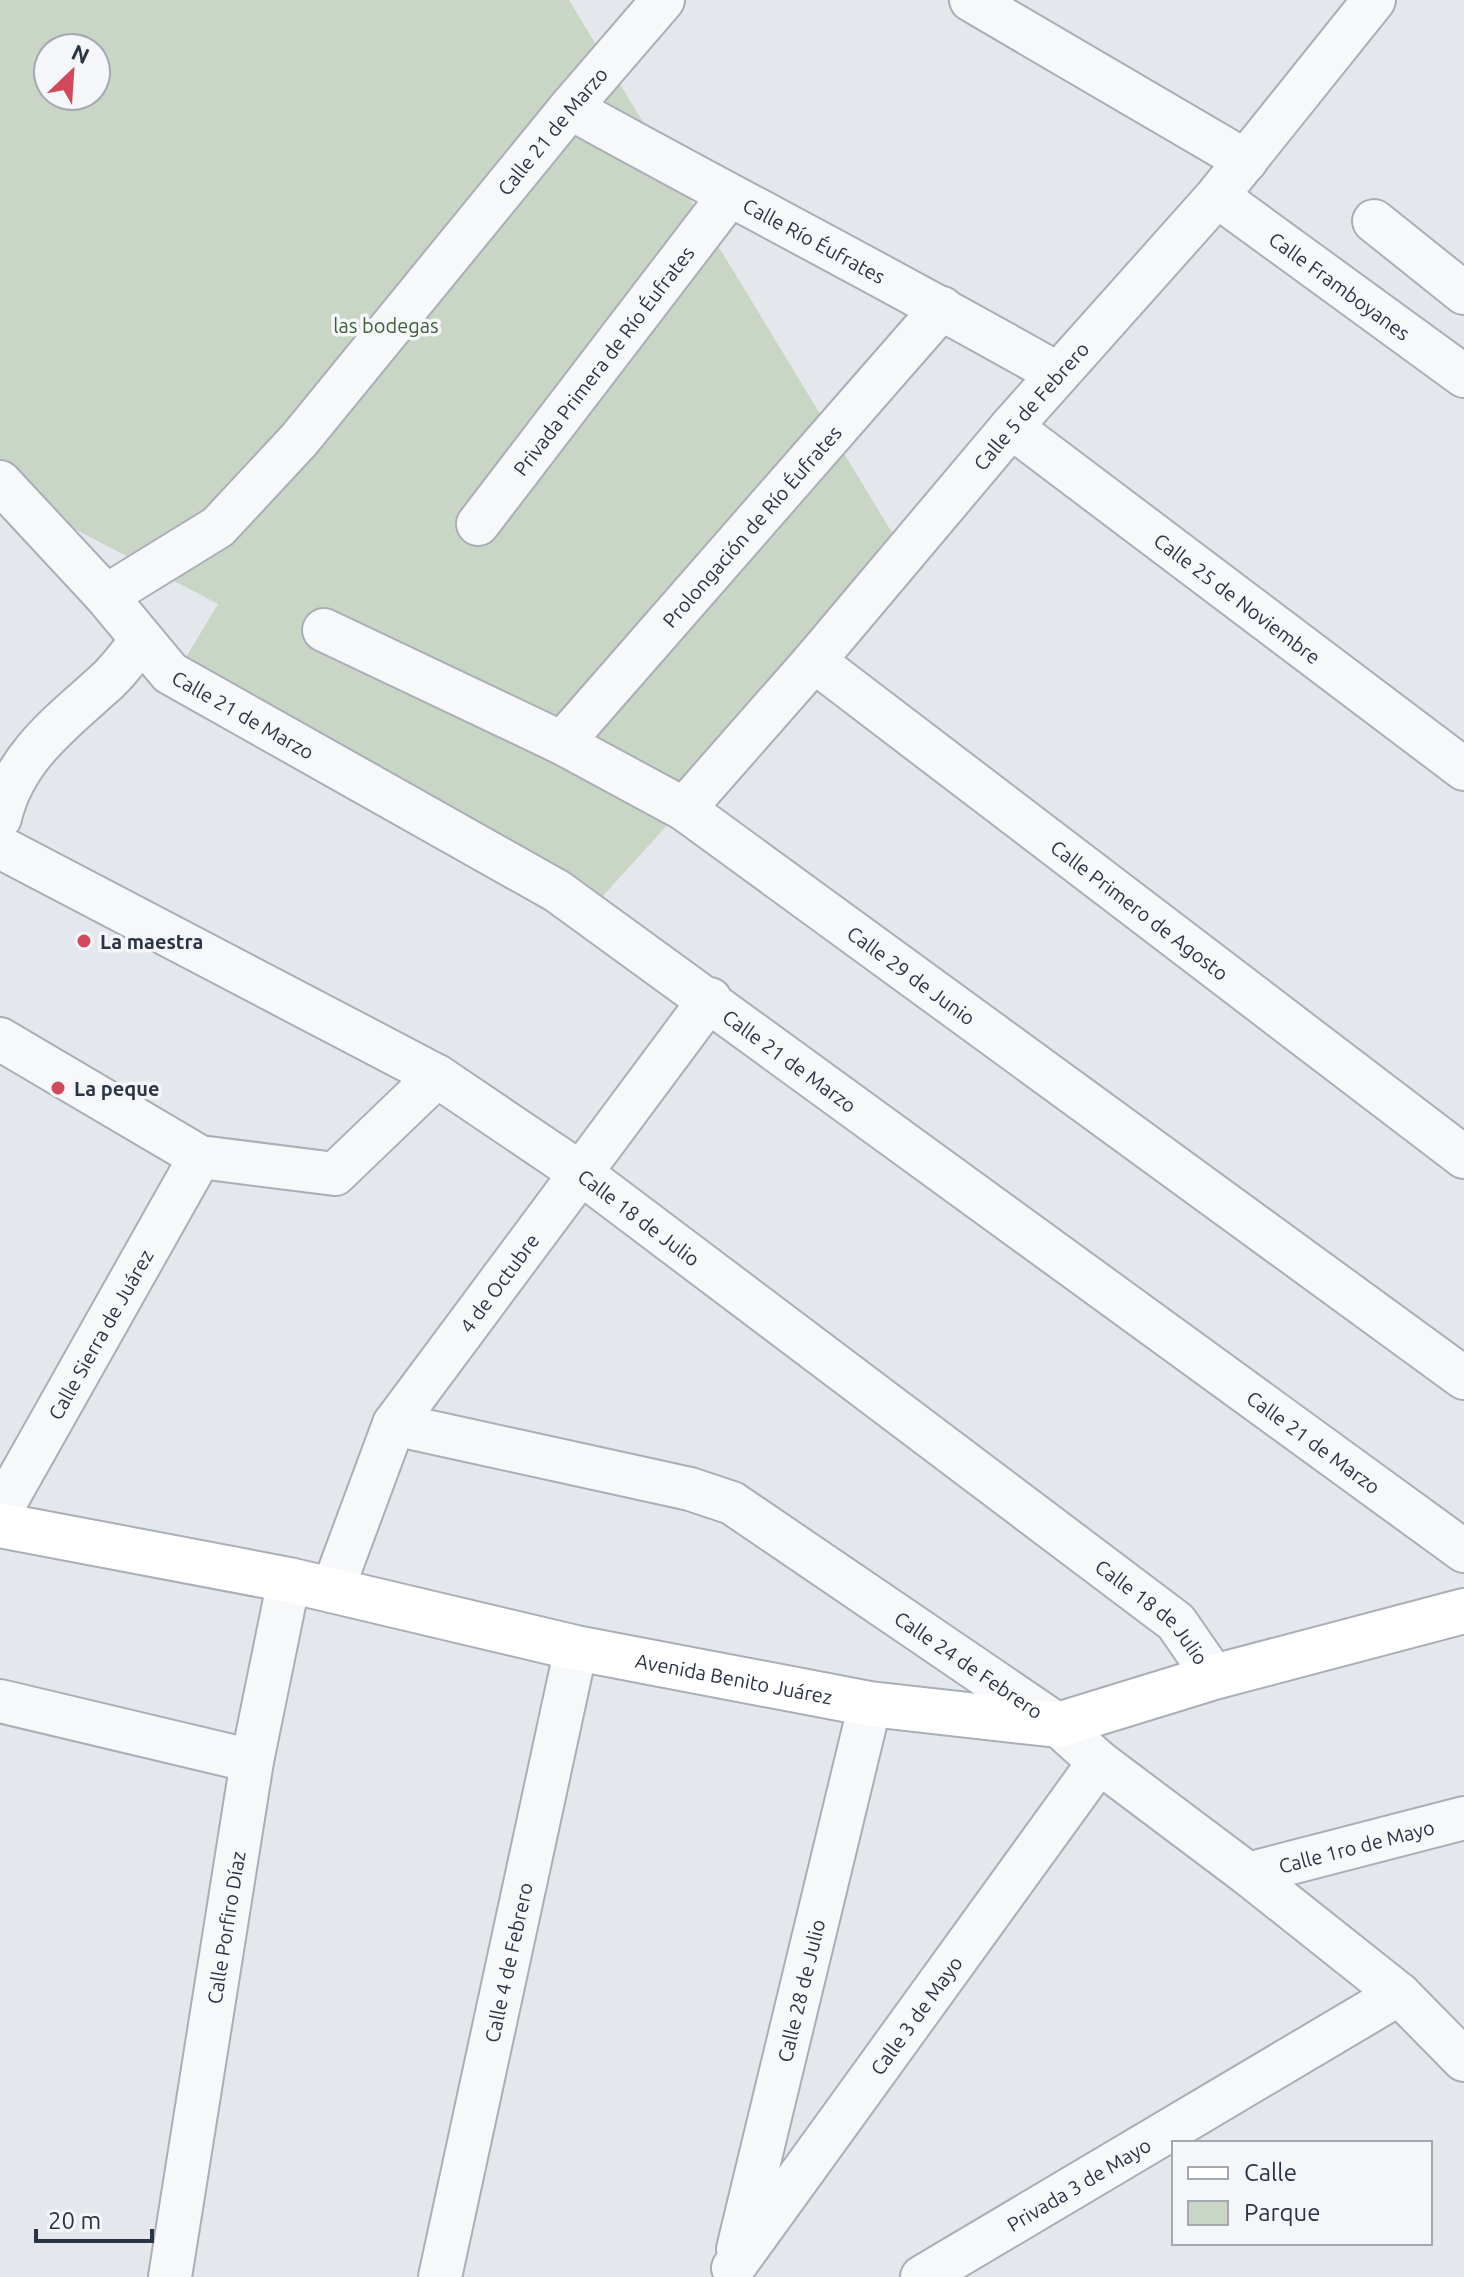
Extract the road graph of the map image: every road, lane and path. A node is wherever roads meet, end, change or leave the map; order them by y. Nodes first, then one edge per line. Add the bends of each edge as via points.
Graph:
1 (663, 0) edge
2 (971, 0) edge
3 (1374, 0) edge
4 (570, 108) junction
5 (1246, 161) junction
6 (729, 196) junction
7 (1217, 196) junction
8 (1374, 221) dead end
9 (1464, 293) edge
10 (942, 308) junction
11 (1058, 374) junction
12 (1464, 376) edge
13 (1011, 427) junction
14 (2, 487) edge
15 (478, 524) dead end
16 (106, 596) junction
17 (324, 630) dead end
18 (142, 640) junction
19 (814, 661) junction
20 (562, 743) junction
21 (1464, 769) edge
22 (684, 809) junction
23 (0, 818) edge
24 (0, 847) edge
25 (710, 999) junction
26 (0, 1039) edge
27 (437, 1076) junction
28 (200, 1157) junction
29 (1464, 1157) edge
30 (582, 1174) junction
31 (1464, 1378) edge
32 (394, 1424) junction
33 (0, 1512) edge
34 (0, 1525) edge
35 (1464, 1551) edge
36 (289, 1580) junction
37 (332, 1591) junction
38 (1464, 1611) edge
39 (576, 1648) junction
40 (1214, 1677) junction
41 (0, 1701) edge
42 (870, 1704) junction
43 (1058, 1725) junction
44 (252, 1761) junction
45 (1099, 1762) junction
46 (1464, 1818) edge
47 (1248, 1874) junction
48 (1399, 1994) junction
49 (1464, 2060) edge
50 (735, 2272) edge
51 (170, 2277) edge
52 (440, 2277) edge
53 (922, 2277) edge

1 - 4 street, Calle 21 de Marzo
2 - 5 street
3 - 5 street, Calle 5 de Febrero
4 - 6 street, Calle Río Éufrates
4 - 16 street, Calle 21 de Marzo via 299,440 218,527
5 - 7 street, Calle 5 de Febrero
6 - 10 street, Calle Río Éufrates
6 - 15 street, Privada Primera de Río Éufrates
7 - 11 street, Calle 5 de Febrero
7 - 12 street, Calle Framboyanes
8 - 9 street
10 - 11 street, Calle Río Éufrates
10 - 20 street, Prolongación de Río Éufrates
11 - 13 street, Calle 5 de Febrero
13 - 19 street, Calle 5 de Febrero
13 - 21 street, Calle 25 de Noviembre
14 - 16 street, Calle 21 de Marzo
16 - 18 street, Calle 21 de Marzo
17 - 20 street, Calle 29 de Junio
18 - 23 street via 108,681 67,714 25,760
18 - 25 street, Calle 21 de Marzo via 170,673 557,891
19 - 22 street, Calle 5 de Febrero
19 - 29 street, Calle Primero de Agosto
20 - 22 street, Calle 29 de Junio
22 - 31 street, Calle 29 de Junio
24 - 27 street, Calle 18 de Julio
25 - 30 street, 4 de Octubre
25 - 35 street, Calle 21 de Marzo
26 - 28 street
27 - 28 street via 335,1174
27 - 30 street, Calle 18 de Julio
28 - 33 street, Calle Sierra de Juárez
30 - 32 street, 4 de Octubre
30 - 40 street, Calle 18 de Julio via 1176,1622
32 - 37 street, 4 de Octubre
32 - 43 street, Calle 24 de Febrero via 690,1489 732,1503
34 - 36 street, Avenida Benito Juárez
36 - 37 street, Avenida Benito Juárez
36 - 44 street, Calle Porfiro Díaz
37 - 39 street, Avenida Benito Juárez
38 - 40 street, Avenida Benito Juárez
39 - 42 street, Avenida Benito Juárez
39 - 52 street, Calle 4 de Febrero
40 - 43 street, Avenida Benito Juárez
41 - 44 street
42 - 43 street, Avenida Benito Juárez
42 - 50 street, Calle 28 de Julio
43 - 45 street, Calle 24 de Febrero
44 - 51 street, Calle Porfiro Díaz
45 - 47 street, Calle 24 de Febrero
45 - 50 street, Calle 3 de Mayo
46 - 47 street, Calle 1ro de Mayo
47 - 48 street, Calle 24 de Febrero
48 - 49 street, Calle 24 de Febrero
48 - 53 street, Privada 3 de Mayo

